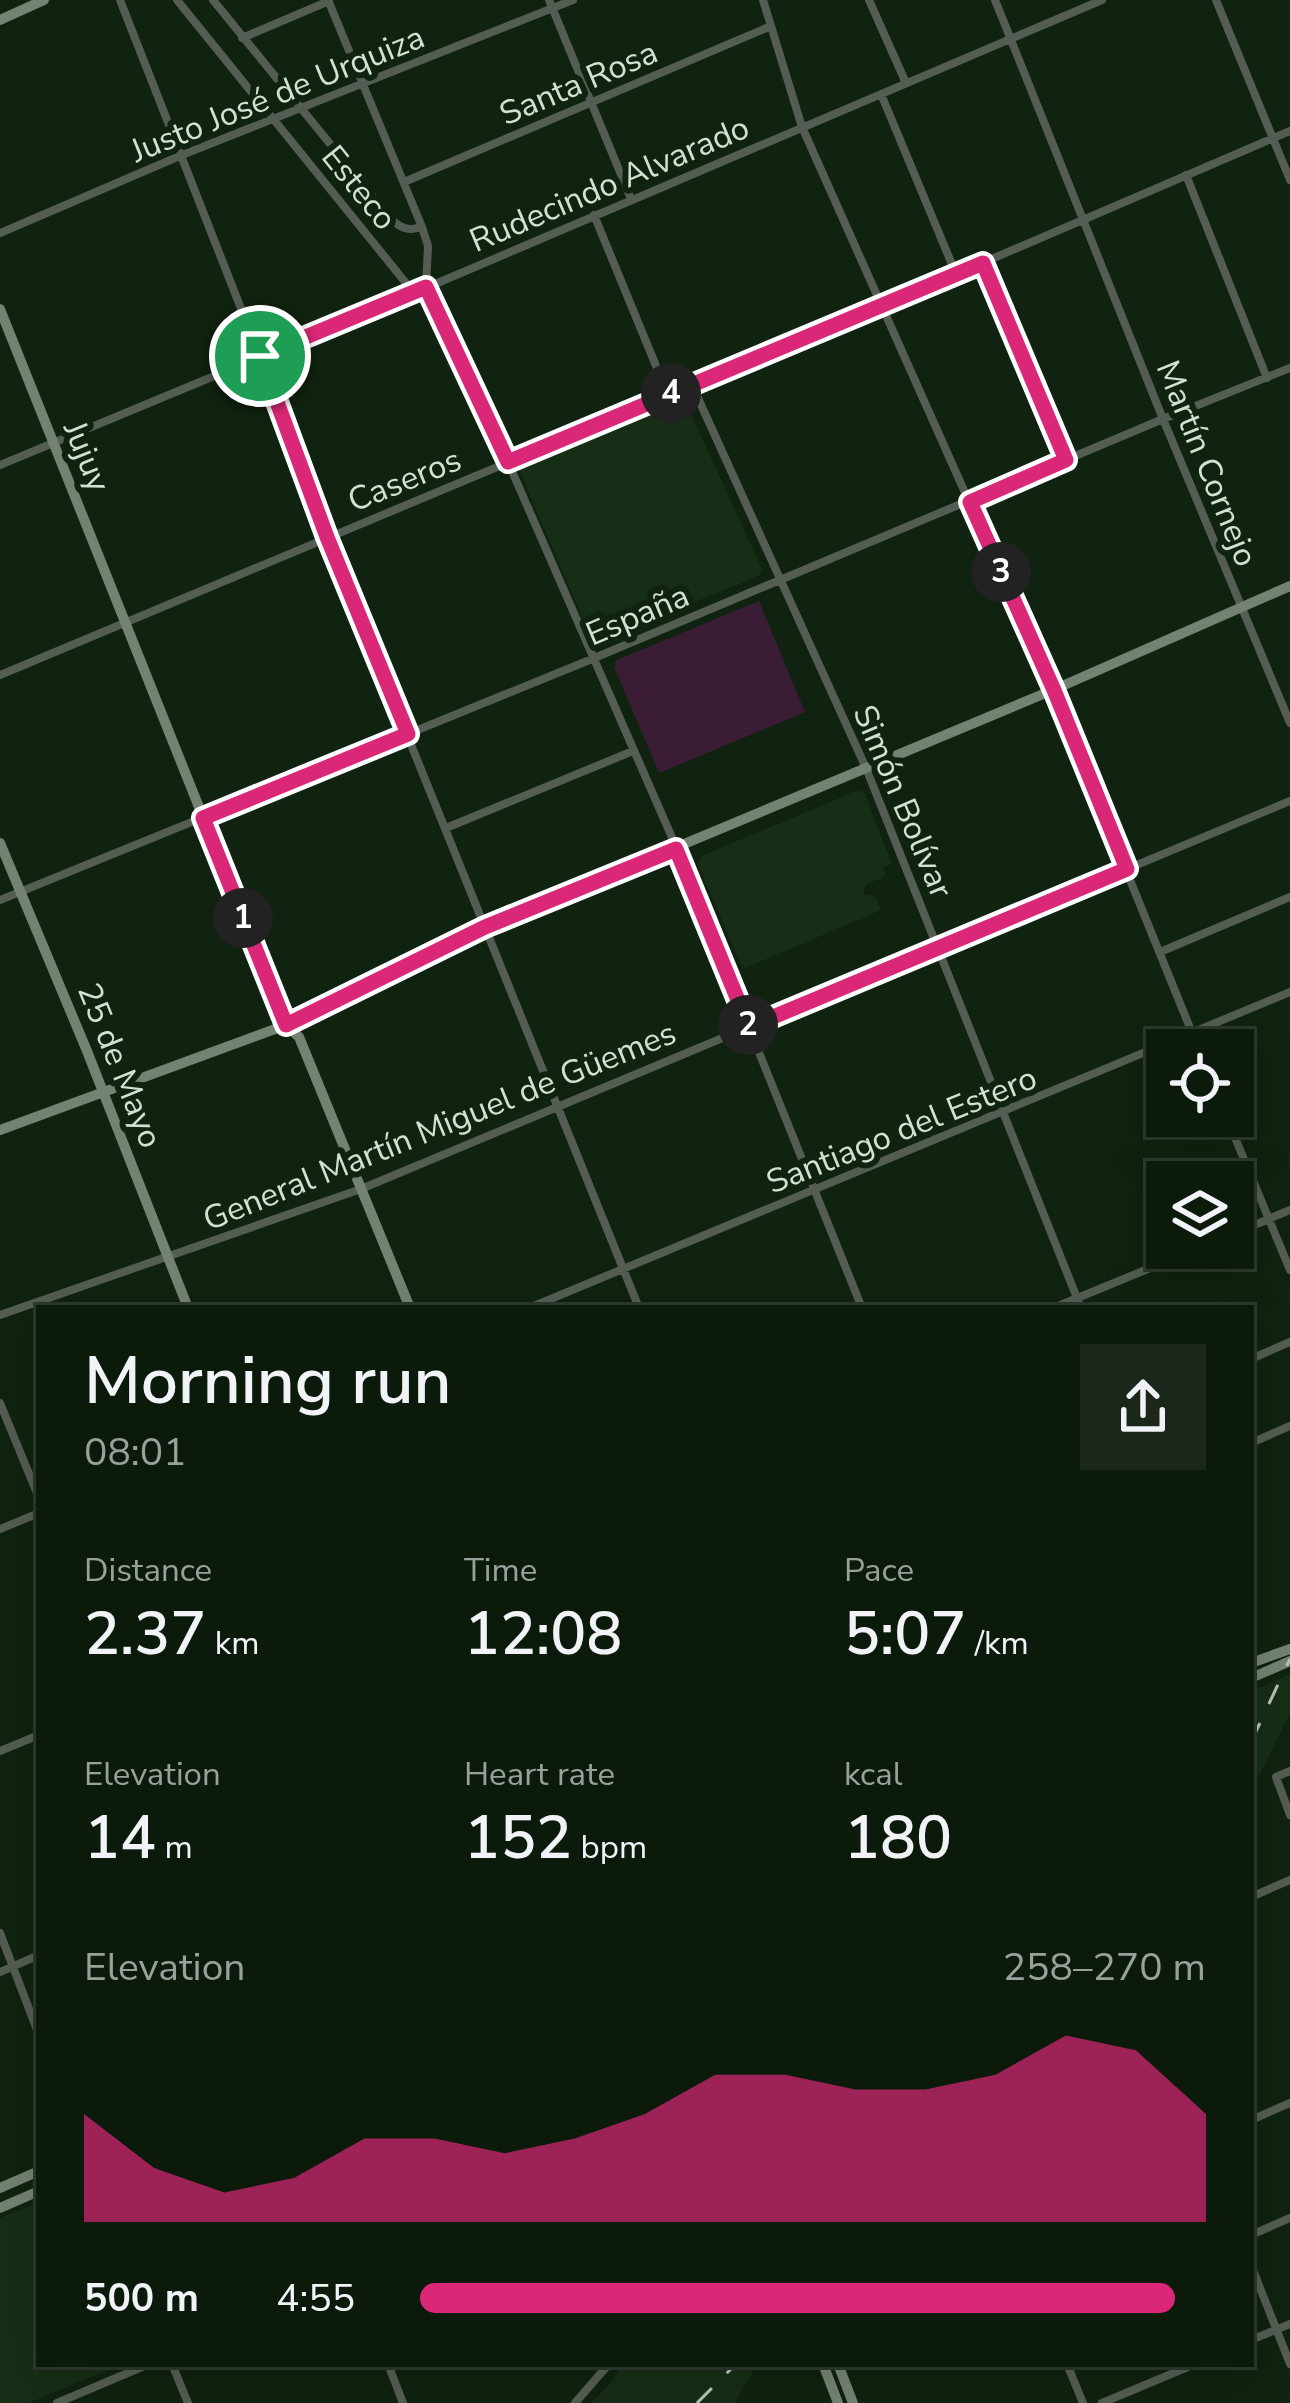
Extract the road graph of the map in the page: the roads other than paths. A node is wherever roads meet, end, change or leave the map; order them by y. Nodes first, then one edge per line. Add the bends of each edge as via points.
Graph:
1 (44, 0) edge
2 (121, 0) edge
3 (177, 0) edge
4 (212, 0) edge
5 (329, 0) edge
6 (573, 0) edge
7 (763, 0) edge
8 (869, 0) edge
9 (995, 0) edge
10 (1102, 0) edge
11 (1216, 0) edge
12 (551, 4) edge
13 (0, 20) edge
14 (771, 26) junction
15 (242, 38) junction
16 (1012, 38) junction
17 (906, 83) junction
18 (362, 85) junction
19 (881, 94) junction
20 (592, 102) junction
21 (300, 109) junction
22 (275, 119) junction
23 (802, 127) junction
24 (1290, 131) edge
25 (1273, 138) junction
26 (182, 155) junction
27 (1186, 176) junction
28 (1290, 181) edge
29 (404, 182) junction
30 (632, 199) junction
31 (594, 215) junction
32 (1084, 219) junction
33 (422, 227) junction
34 (0, 233) edge
35 (983, 263) junction
36 (956, 274) junction
37 (426, 287) junction
38 (414, 293) junction
39 (882, 306) junction
40 (0, 309) edge
41 (260, 356) junction
42 (1290, 368) edge
43 (1267, 378) junction
44 (692, 385) junction
45 (668, 394) junction
46 (1162, 419) junction
47 (54, 442) junction
48 (1066, 460) junction
49 (508, 462) junction
50 (0, 464) edge
51 (970, 502) junction
52 (327, 537) junction
53 (781, 580) junction
54 (1290, 586) edge
55 (1241, 605) junction
56 (125, 623) junction
57 (592, 658) junction
58 (0, 675) edge
59 (1054, 690) junction
60 (1290, 724) edge
61 (408, 734) junction
62 (633, 751) junction
63 (866, 768) junction
64 (1290, 801) edge
65 (203, 818) junction
66 (446, 828) junction
67 (0, 843) edge
68 (676, 849) junction
69 (1127, 869) junction
70 (22, 891) junction
71 (1290, 897) edge
72 (0, 900) edge
73 (485, 927) junction
74 (938, 947) junction
75 (1160, 952) junction
76 (1290, 992) edge
77 (286, 1025) junction
78 (749, 1027) junction
79 (1190, 1029) edge
80 (1202, 1029) edge
81 (1146, 1053) edge
82 (103, 1091) junction
83 (557, 1107) junction
84 (1004, 1113) junction
85 (0, 1130) edge
86 (1235, 1137) edge
87 (361, 1189) junction
88 (815, 1190) junction
89 (1290, 1210) edge
90 (1269, 1219) junction
91 (1254, 1225) edge
92 (167, 1258) junction
93 (1153, 1269) edge
94 (623, 1270) junction
95 (1290, 1270) edge
96 (1079, 1303) edge
97 (187, 1305) edge
98 (409, 1305) edge
99 (536, 1305) edge
100 (637, 1305) edge
101 (861, 1305) edge
102 (0, 1315) edge
103 (1290, 1342) edge
104 (1254, 1358) edge
105 (0, 1402) edge
106 (1290, 1426) edge
107 (1254, 1442) edge
108 (36, 1491) edge
109 (36, 1514) edge
110 (0, 1529) edge
111 (1290, 1649) edge
112 (1290, 1661) edge
113 (1254, 1662) edge
114 (1254, 1677) edge
115 (36, 1736) edge
116 (0, 1751) edge
117 (1290, 1771) edge
118 (1290, 1815) edge
119 (1290, 1880) edge
120 (1254, 1896) edge
121 (0, 1933) edge
122 (36, 1956) edge
123 (14, 1966) junction
124 (0, 1972) edge
125 (36, 2027) edge
126 (1290, 2103) edge
127 (1254, 2119) edge
128 (36, 2172) edge
129 (0, 2188) edge
130 (36, 2193) edge
131 (0, 2208) edge
132 (1290, 2218) edge
133 (1254, 2234) edge
134 (1254, 2273) edge
135 (1290, 2324) edge
136 (1276, 2330) junction
137 (1254, 2339) edge
138 (1290, 2364) edge
139 (142, 2367) edge
140 (173, 2367) edge
141 (389, 2367) edge
142 (606, 2367) edge
143 (824, 2367) edge
144 (839, 2367) edge
145 (1068, 2367) edge
146 (1188, 2367) edge
147 (57, 2403) edge
148 (188, 2403) edge
149 (403, 2403) edge
150 (574, 2403) edge
151 (838, 2403) edge
152 (853, 2403) edge
153 (1083, 2403) edge
154 (1102, 2403) edge

1 - 13 main road
2 - 26 street
3 - 22 street, Esteco
4 - 15 street, Esteco
5 - 15 street
5 - 18 street
6 - 12 street, Justo José de Urquiza
7 - 14 street
8 - 17 street
9 - 16 street, Martín Cornejo
10 - 16 street, Rudecindo Alvarado
11 - 25 street
12 - 18 street, Justo José de Urquiza
12 - 20 street
14 - 20 street, Santa Rosa
14 - 23 street
15 - 21 street, Esteco
16 - 17 street, Rudecindo Alvarado
16 - 32 street, Martín Cornejo
17 - 19 street, Rudecindo Alvarado
18 - 21 street, Justo José de Urquiza
18 - 29 street
19 - 23 street, Rudecindo Alvarado
19 - 36 street
20 - 29 street, Santa Rosa
20 - 30 street
21 - 22 street, Justo José de Urquiza
21 - 33 street, Esteco via 392,220
22 - 26 street, Justo José de Urquiza
22 - 38 street, Esteco
23 - 30 street, Rudecindo Alvarado
23 - 39 street
24 - 25 street, Caseros
25 - 27 street, Caseros
25 - 28 street
26 - 34 street, Justo José de Urquiza
26 - 41 street
27 - 32 street, Caseros
27 - 43 street
29 - 33 street
30 - 31 street, Rudecindo Alvarado
31 - 37 street, Rudecindo Alvarado
31 - 45 street
32 - 35 street, Caseros
32 - 46 street, Martín Cornejo
33 - 37 street
35 - 36 street, Caseros
35 - 48 street
36 - 39 street, Caseros
37 - 38 street, Rudecindo Alvarado
37 - 49 street
38 - 41 street, Rudecindo Alvarado
39 - 44 street, Caseros
39 - 51 street
40 - 47 main road, Jujuy
41 - 47 street, Rudecindo Alvarado
41 - 52 street
42 - 43 street, España
43 - 46 street, España
44 - 45 street, Caseros
44 - 53 street, Simón Bolívar
45 - 49 street, Caseros
46 - 48 street, España
46 - 55 street, Martín Cornejo
47 - 50 street, Rudecindo Alvarado
47 - 56 main road, Jujuy
48 - 51 street, España
49 - 52 street, Caseros
49 - 57 street
51 - 53 street, España
51 - 59 street
52 - 56 street, Caseros
52 - 61 street
53 - 57 street, España
53 - 63 street, Simón Bolívar
54 - 55 main road
55 - 59 main road
55 - 60 street, Martín Cornejo
56 - 58 street, Caseros
56 - 65 main road, Jujuy
57 - 61 street, España
57 - 62 street
59 - 63 main road
59 - 69 street
61 - 65 street, España
61 - 66 street
62 - 66 street
62 - 68 street
63 - 68 main road
63 - 74 street, Simón Bolívar
64 - 69 street, General Martín Miguel de Güemes
65 - 70 street, España
65 - 77 main road, Jujuy
66 - 73 street
67 - 70 main road, 25 de Mayo
68 - 73 main road
68 - 78 street
69 - 74 street, General Martín Miguel de Güemes
69 - 75 street
70 - 72 street, España
70 - 82 main road, 25 de Mayo
71 - 75 street
73 - 77 main road
73 - 83 street
74 - 78 street, General Martín Miguel de Güemes
74 - 84 street, Simón Bolívar
75 - 79 street
76 - 80 street, Santiago del Estero
77 - 82 main road
77 - 87 main road, Jujuy via 299,1037
78 - 83 street, General Martín Miguel de Güemes
78 - 88 street
81 - 84 street, Santiago del Estero
82 - 85 main road
82 - 92 main road, 25 de Mayo
83 - 87 street, General Martín Miguel de Güemes
83 - 94 street
84 - 88 street, Santiago del Estero
84 - 96 street, Simón Bolívar
86 - 90 street
87 - 92 street, General Martín Miguel de Güemes
87 - 98 main road, Jujuy
88 - 94 street, Santiago del Estero
88 - 101 street
89 - 90 street
90 - 91 street
90 - 95 street
92 - 97 main road, 25 de Mayo
92 - 102 street, General Martín Miguel de Güemes
93 - 96 street
94 - 99 street, Santiago del Estero
94 - 100 street
103 - 104 street
105 - 108 street
106 - 107 street
109 - 110 street
111 - 113 main road
112 - 114 main road
115 - 116 street
117 - 118 street via 1276,1777
119 - 120 street
121 - 123 street
122 - 123 street
123 - 124 street
123 - 125 street
126 - 127 street
128 - 129 main road
130 - 131 main road
132 - 133 street
134 - 136 street
135 - 136 street
136 - 137 street
136 - 138 street
139 - 147 street
140 - 148 street
141 - 149 street
142 - 150 street
143 - 151 main road
144 - 152 main road
145 - 153 street
146 - 154 street

